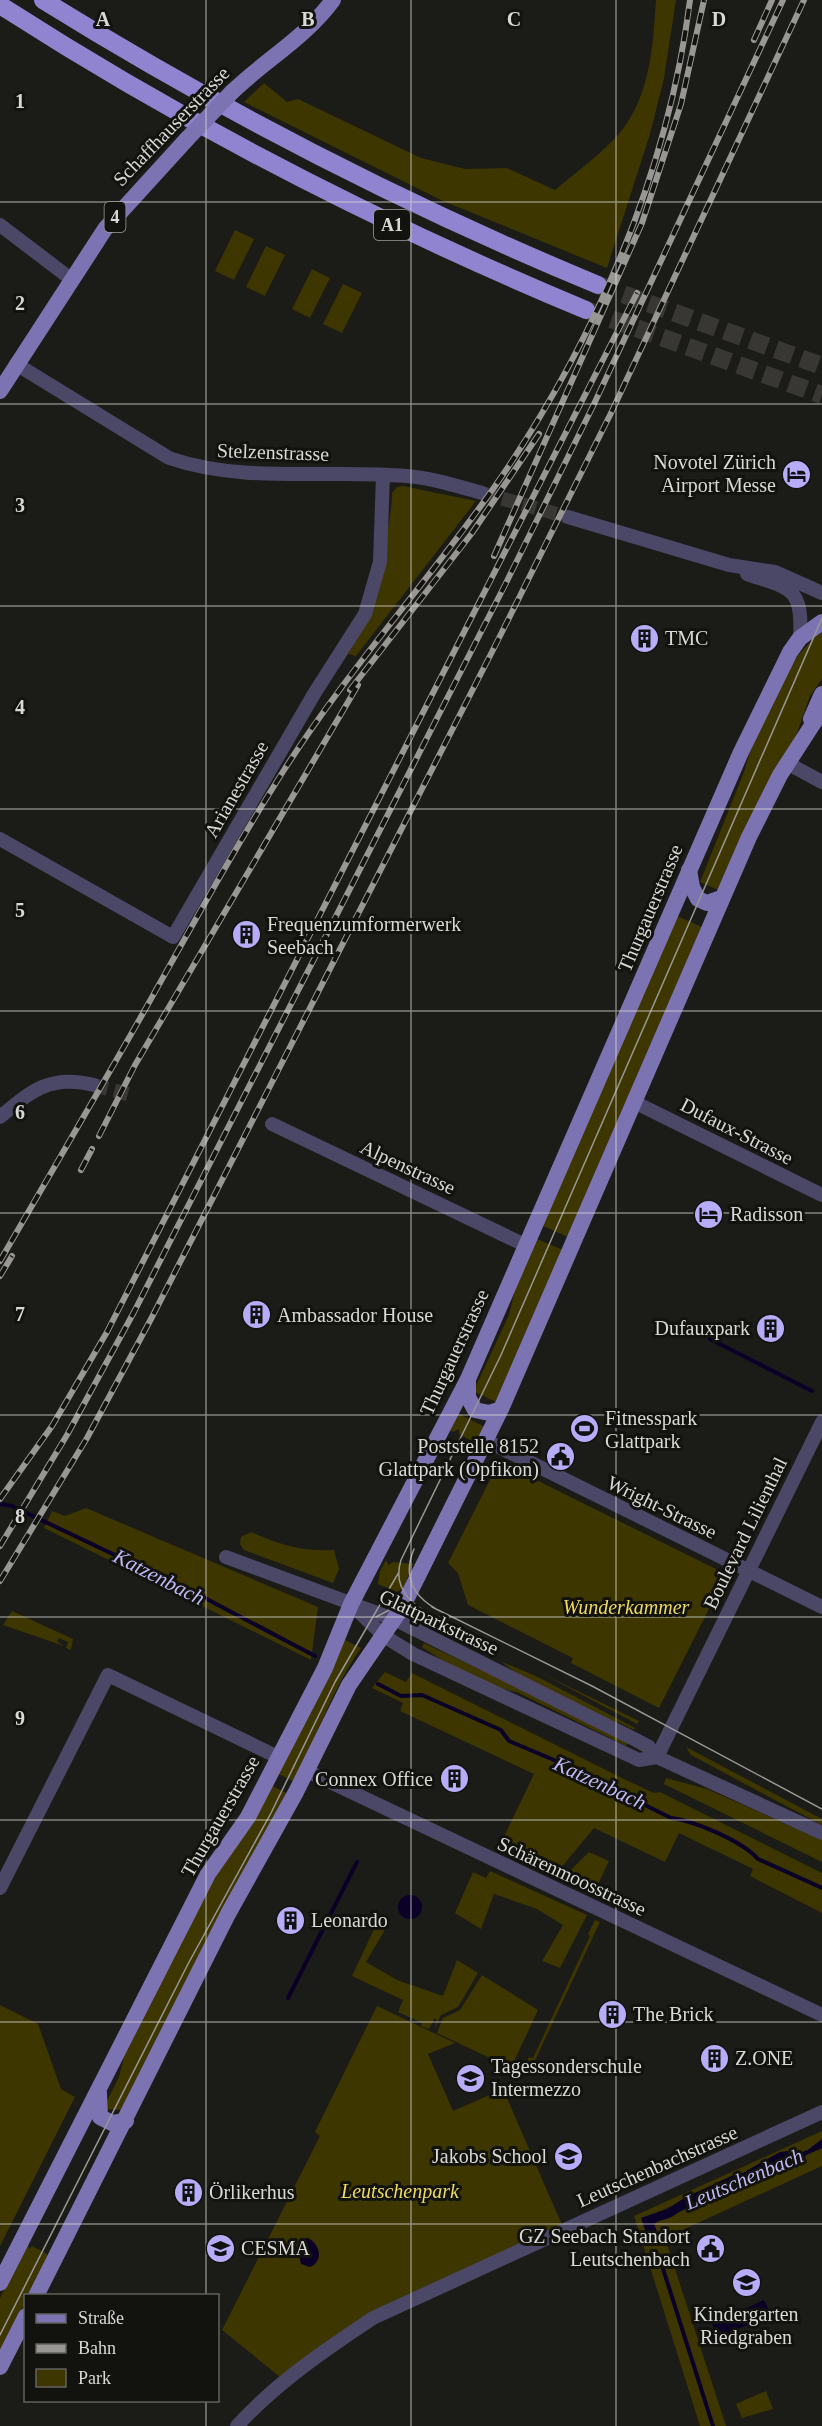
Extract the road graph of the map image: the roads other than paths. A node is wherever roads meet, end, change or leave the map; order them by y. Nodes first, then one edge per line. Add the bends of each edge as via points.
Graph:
1 (43, 0) edge
2 (333, 0) edge
3 (0, 5) edge
4 (0, 225) edge
5 (71, 279) junction
6 (598, 285) tunnel mouth
7 (586, 310) tunnel mouth
8 (16, 364) junction
9 (0, 391) edge
10 (383, 475) junction
11 (482, 493) tunnel mouth
12 (568, 518) tunnel mouth
13 (729, 565) junction
14 (822, 592) edge
15 (822, 622) edge
16 (800, 638) junction
17 (822, 694) edge
18 (822, 710) edge
19 (809, 728) junction
20 (788, 763) junction
21 (822, 782) edge
22 (0, 839) edge
23 (689, 870) junction
24 (721, 897) junction
25 (94, 1084) tunnel mouth
26 (634, 1102) junction
27 (0, 1116) edge
28 (272, 1124) dead end
29 (822, 1195) edge
30 (527, 1246) junction
31 (468, 1379) junction
32 (501, 1408) junction
33 (822, 1422) edge
34 (485, 1440) junction
35 (226, 1557) dead end
36 (748, 1571) junction
37 (351, 1604) junction
38 (822, 1607) edge
39 (396, 1620) junction
40 (384, 1636) junction
41 (278, 1757) junction
42 (657, 1757) junction
43 (307, 1771) junction
44 (822, 1833) edge
45 (0, 1888) edge
46 (822, 2015) edge
47 (99, 2089) junction
48 (822, 2112) edge
49 (126, 2121) junction
50 (0, 2283) edge
51 (37, 2294) edge
52 (24, 2320) edge
53 (0, 2367) edge
54 (237, 2426) edge

1 - 6 highway, A1 via 159,71 327,162
2 - 5 main road, Schaffhauserstrasse / 4, bridge via 295,42 252,73 187,139 105,229
3 - 7 highway, A1 via 145,95 276,166 447,250
4 - 5 street
5 - 8 main road, Schaffhauserstrasse / 4
8 - 9 main road, Schaffhauserstrasse / 4
8 - 10 street, Stelzenstrasse via 169,458 197,468 228,473
10 - 11 street, Stelzenstrasse via 428,479
10 - 22 street, Arianestrasse via 380,562 365,614 173,937
12 - 13 street
13 - 14 street via 775,572
13 - 16 street via 792,592 802,611
15 - 16 main road, Thurgauerstrasse
16 - 23 main road, Thurgauerstrasse via 781,666
17 - 19 main road
18 - 19 main road
19 - 20 main road
20 - 21 street
20 - 24 main road
23 - 24 main road via 700,901 712,902
23 - 30 main road, Thurgauerstrasse
24 - 26 main road
25 - 27 street via 66,1080 46,1084
26 - 29 street, Dufaux-Strasse
26 - 32 main road
28 - 30 street, Alpenstrasse
30 - 31 main road, Thurgauerstrasse
31 - 32 main road via 468,1397 476,1410 489,1413
31 - 37 main road, Thurgauerstrasse
32 - 34 main road
33 - 36 street, Boulevard Lilienthal
34 - 36 street, Wright-Strasse
34 - 39 main road
35 - 37 street
36 - 38 street, Wright-Strasse
36 - 42 street, Boulevard Lilienthal
37 - 39 street, Glattparkstrasse
37 - 40 street, Glattparkstrasse
37 - 41 main road, Thurgauerstrasse via 325,1668
39 - 40 main road
39 - 42 street, Glattparkstrasse via 636,1740
40 - 42 street, Glattparkstrasse via 413,1654 639,1760
40 - 43 main road via 349,1685
41 - 45 street via 108,1676
41 - 47 main road, Thurgauerstrasse via 248,1817 208,1874
42 - 44 street, Glattparkstrasse
43 - 46 street, Schärenmoosstrasse
43 - 49 main road via 228,1914
47 - 49 main road via 100,2117 112,2123
47 - 50 main road, Thurgauerstrasse
48 - 54 street, Leutschenbachstrasse via 373,2319 291,2377
49 - 51 main road
52 - 53 main road

